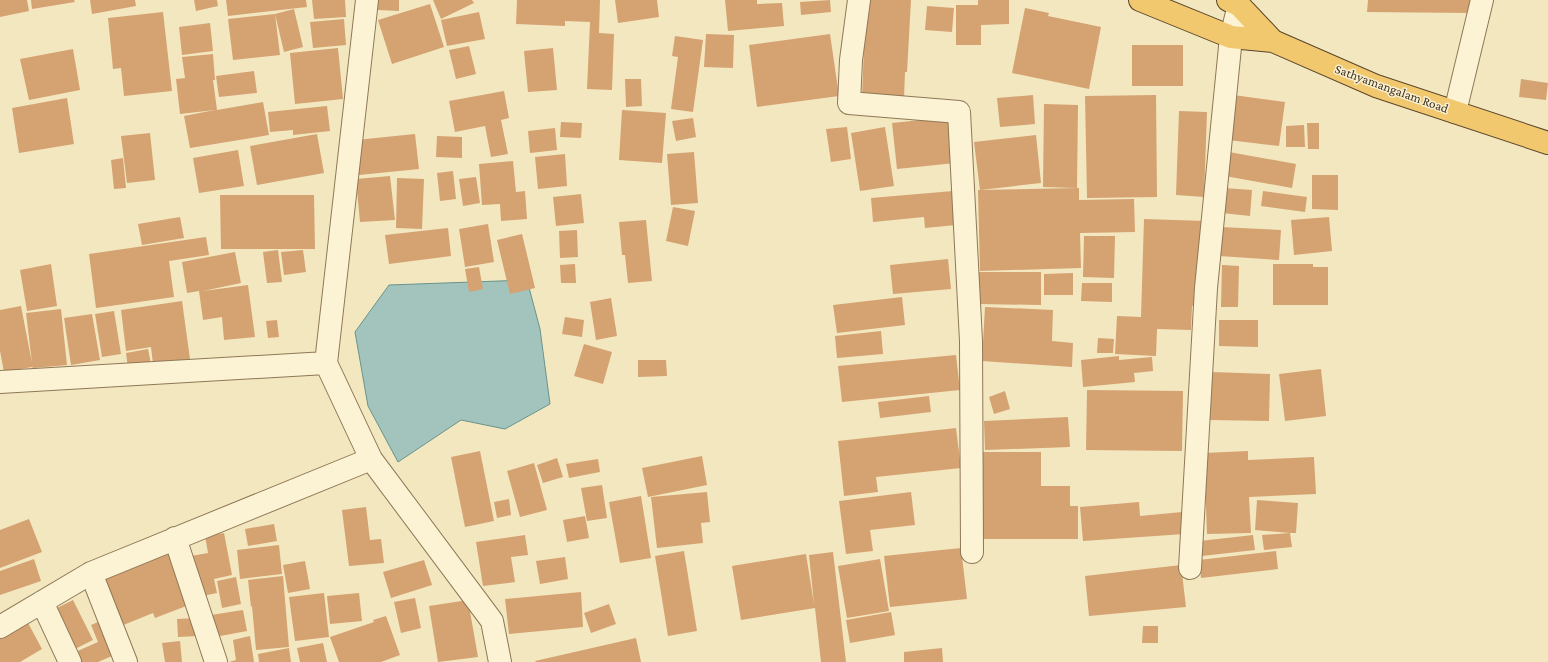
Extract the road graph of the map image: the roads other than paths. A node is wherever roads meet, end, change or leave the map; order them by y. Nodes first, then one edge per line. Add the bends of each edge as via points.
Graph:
1 (367, 0) edge
2 (859, 0) edge
3 (1140, 0) edge
4 (1482, 0) edge
5 (1233, 2) edge
6 (1231, 37) junction
7 (1273, 41) junction
8 (1455, 112) junction
9 (1548, 143) edge
10 (326, 363) junction
11 (0, 382) edge
12 (371, 460) junction
13 (175, 538) junction
14 (972, 552) dead end
15 (1190, 568) dead end
16 (91, 573) junction
17 (42, 602) junction
18 (0, 627) edge
19 (70, 662) edge
20 (126, 662) edge
21 (216, 662) edge
22 (500, 662) edge

1 - 10 street
2 - 14 street via 851,60 849,103 960,112 971,341
3 - 6 highway
4 - 8 street
5 - 6 street
5 - 7 highway, Sathyamangalam Road
6 - 7 highway
6 - 15 street via 1206,288
7 - 8 highway, Sathyamangalam Road via 1376,86
8 - 9 highway, Sathyamangalam Road
10 - 11 street
10 - 12 street
12 - 13 street
12 - 22 street via 492,621
13 - 16 street
13 - 21 street
16 - 17 street
16 - 20 street
17 - 18 street
17 - 19 street

